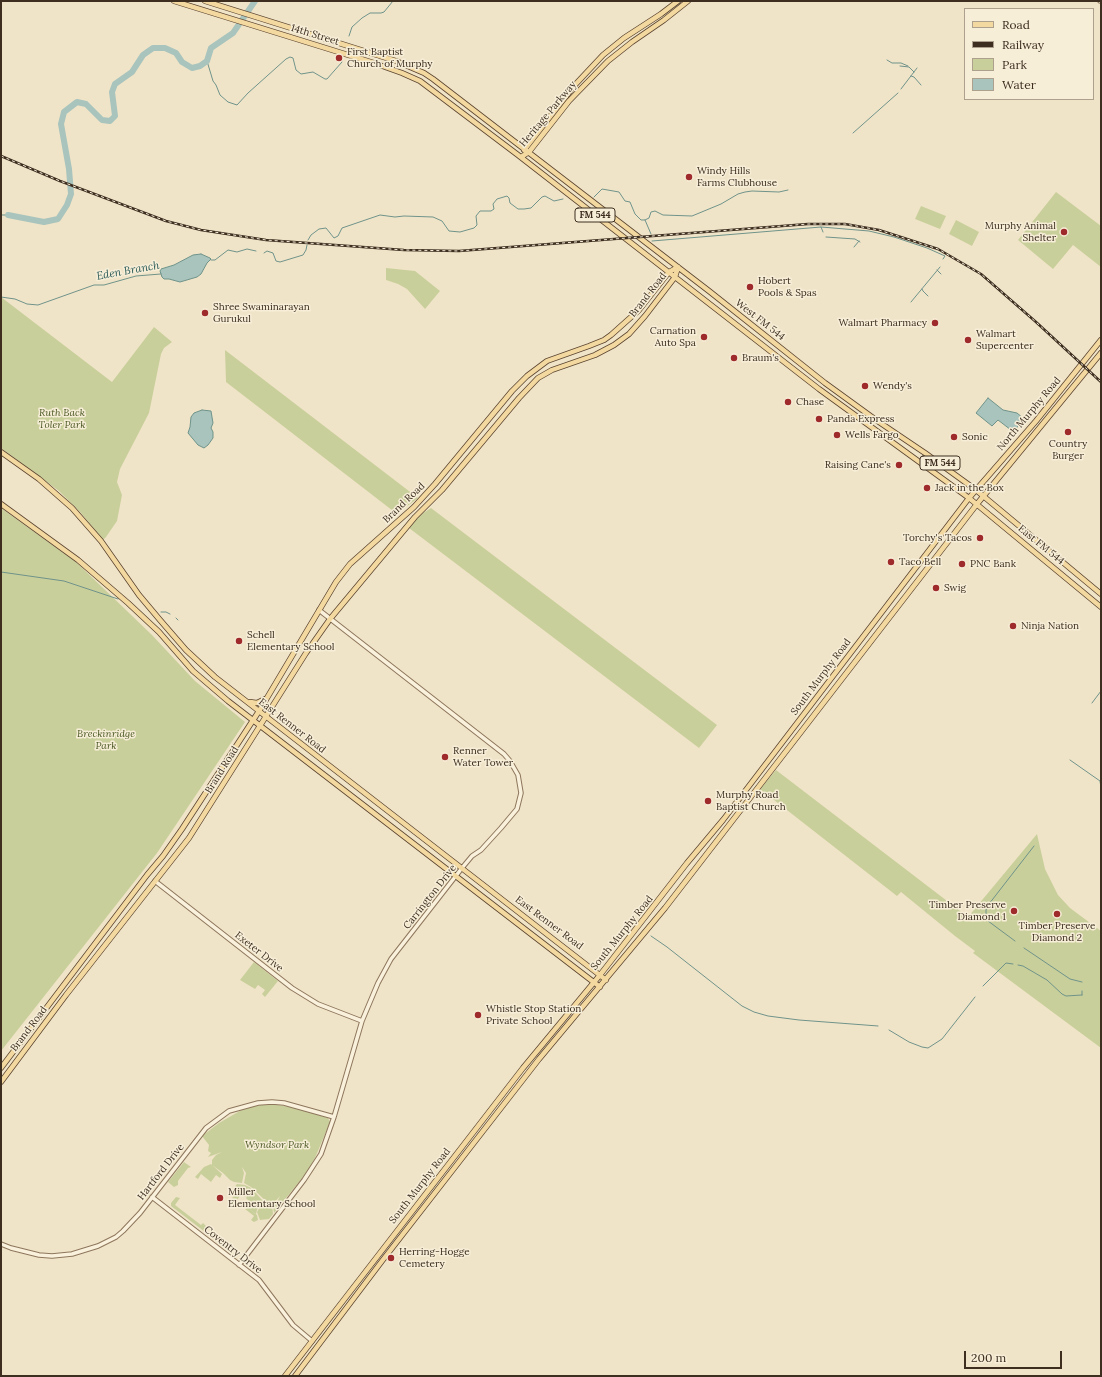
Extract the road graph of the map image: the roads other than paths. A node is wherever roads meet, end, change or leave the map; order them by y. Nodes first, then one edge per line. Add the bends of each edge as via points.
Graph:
1 (174, 1) edge
2 (205, 1) edge
3 (678, 1) edge
4 (688, 1) edge
5 (565, 97) junction
6 (569, 101) junction
7 (524, 149) junction
8 (529, 152) junction
9 (521, 157) junction
10 (678, 267) junction
11 (669, 272) junction
12 (675, 277) junction
13 (639, 310) junction
14 (645, 316) junction
15 (748, 322) junction
16 (742, 329) junction
17 (1101, 340) edge
18 (1101, 353) edge
19 (793, 357) junction
20 (787, 365) junction
21 (872, 416) junction
22 (1036, 421) junction
23 (866, 423) junction
24 (1042, 426) junction
25 (1, 452) edge
26 (976, 490) junction
27 (983, 496) junction
28 (969, 498) junction
29 (1, 504) edge
30 (977, 504) junction
31 (942, 534) junction
32 (949, 540) junction
33 (1040, 543) junction
34 (1033, 550) junction
35 (920, 563) junction
36 (927, 568) junction
37 (1101, 594) edge
38 (1101, 607) edge
39 (319, 610) junction
40 (330, 619) junction
41 (268, 697) junction
42 (245, 700) junction
43 (259, 711) junction
44 (266, 717) junction
45 (253, 720) junction
46 (260, 726) junction
47 (201, 802) junction
48 (210, 807) junction
49 (710, 836) junction
50 (716, 842) junction
51 (462, 868) junction
52 (147, 875) junction
53 (455, 876) junction
54 (155, 881) junction
55 (600, 975) junction
56 (606, 980) junction
57 (594, 982) junction
58 (600, 987) junction
59 (362, 1021) junction
60 (1, 1068) edge
61 (1, 1082) edge
62 (334, 1117) junction
63 (152, 1197) junction
64 (1, 1244) edge
65 (239, 1265) junction
66 (312, 1341) junction
67 (285, 1376) edge
68 (295, 1376) edge

1 - 9 main road, 14th Street via 374,63 420,81
2 - 7 main road, 14th Street via 396,61 424,73
3 - 5 main road, Heritage Parkway via 608,51
4 - 6 main road, Heritage Parkway via 618,53
5 - 6 main road
5 - 7 main road, Heritage Parkway
6 - 8 main road, Heritage Parkway
7 - 8 main road, 14th Street
7 - 9 main road, Heritage Parkway
8 - 9 main road, Heritage Parkway
8 - 10 main road, West FM 544 / FM 544
9 - 11 main road, West FM 544 / FM 544
10 - 11 main road, Brand Road
10 - 12 main road, Brand Road
10 - 15 main road, West FM 544 / FM 544
11 - 12 main road, West FM 544 / FM 544
11 - 13 main road, Brand Road
12 - 14 main road, Brand Road
12 - 16 main road, West FM 544 / FM 544
13 - 14 main road
13 - 39 main road, Brand Road via 604,340 547,362 526,376 414,507 350,564
14 - 40 main road, Brand Road via 629,334 614,345 538,378
15 - 16 main road
15 - 19 main road, West FM 544 / FM 544
16 - 20 main road, West FM 544 / FM 544
17 - 22 main road, North Murphy Road
18 - 24 main road, North Murphy Road
19 - 20 main road
19 - 21 main road, West FM 544 / FM 544
20 - 23 main road, West FM 544 / FM 544
21 - 23 main road
21 - 26 main road, West FM 544 / FM 544
22 - 24 main road
22 - 26 main road, North Murphy Road
23 - 28 main road, West FM 544 / FM 544
24 - 27 main road, North Murphy Road
25 - 42 main road, East Renner Road via 39,479 72,508 101,541 139,595 186,650
26 - 27 main road, West FM 544 / FM 544
26 - 28 main road, North Murphy Road
27 - 30 main road, North Murphy Road
27 - 33 main road, East FM 544 / FM 544
28 - 30 main road, East FM 544 / FM 544
28 - 31 main road, South Murphy Road
29 - 45 main road, East Renner Road via 67,552 143,616 193,671
30 - 32 main road, South Murphy Road
30 - 34 main road, East FM 544 / FM 544
31 - 32 main road
31 - 35 main road, South Murphy Road
32 - 36 main road, South Murphy Road
33 - 34 main road
33 - 37 main road, East FM 544 / FM 544
34 - 38 main road, East FM 544 / FM 544
35 - 36 main road
35 - 49 main road, South Murphy Road
36 - 50 main road, South Murphy Road
39 - 40 street, Carrington Drive
39 - 41 main road, Brand Road
40 - 44 main road, Brand Road
40 - 51 street, Carrington Drive via 504,754 513,765 518,775 521,793 516,809
41 - 42 main road via 257,703
41 - 43 main road, Brand Road
42 - 43 main road, East Renner Road
43 - 44 main road, East Renner Road
43 - 45 main road, Brand Road
44 - 46 main road, Brand Road
44 - 51 main road, East Renner Road
45 - 46 main road, East Renner Road
45 - 47 main road, Brand Road
46 - 48 main road, Brand Road
46 - 53 main road, East Renner Road
47 - 48 main road
47 - 52 main road, Brand Road
48 - 54 main road, Brand Road
49 - 50 main road
49 - 55 main road, South Murphy Road
50 - 56 main road, South Murphy Road
51 - 53 street, Carrington Drive
51 - 55 main road, East Renner Road
52 - 54 main road
52 - 60 main road, Brand Road
53 - 57 main road, East Renner Road
53 - 59 street, Carrington Drive via 392,959 378,983
54 - 59 street, Exeter Drive via 298,992 318,1004
54 - 61 main road, Brand Road
55 - 56 main road, East Renner Road
55 - 57 main road, South Murphy Road
56 - 58 main road, South Murphy Road
57 - 58 main road, East Renner Road
57 - 66 main road, South Murphy Road via 523,1068
58 - 68 main road, South Murphy Road via 539,1059
59 - 62 street, Carrington Drive
62 - 63 street, Hartford Drive via 272,1102 229,1111 206,1128
62 - 65 street, Carrington Drive via 314,1165
63 - 64 street, Hartford Drive via 124,1231 98,1246 72,1254 52,1256
63 - 65 street, Coventry Drive
65 - 66 street, Coventry Drive via 259,1280 293,1325
66 - 67 main road, South Murphy Road

